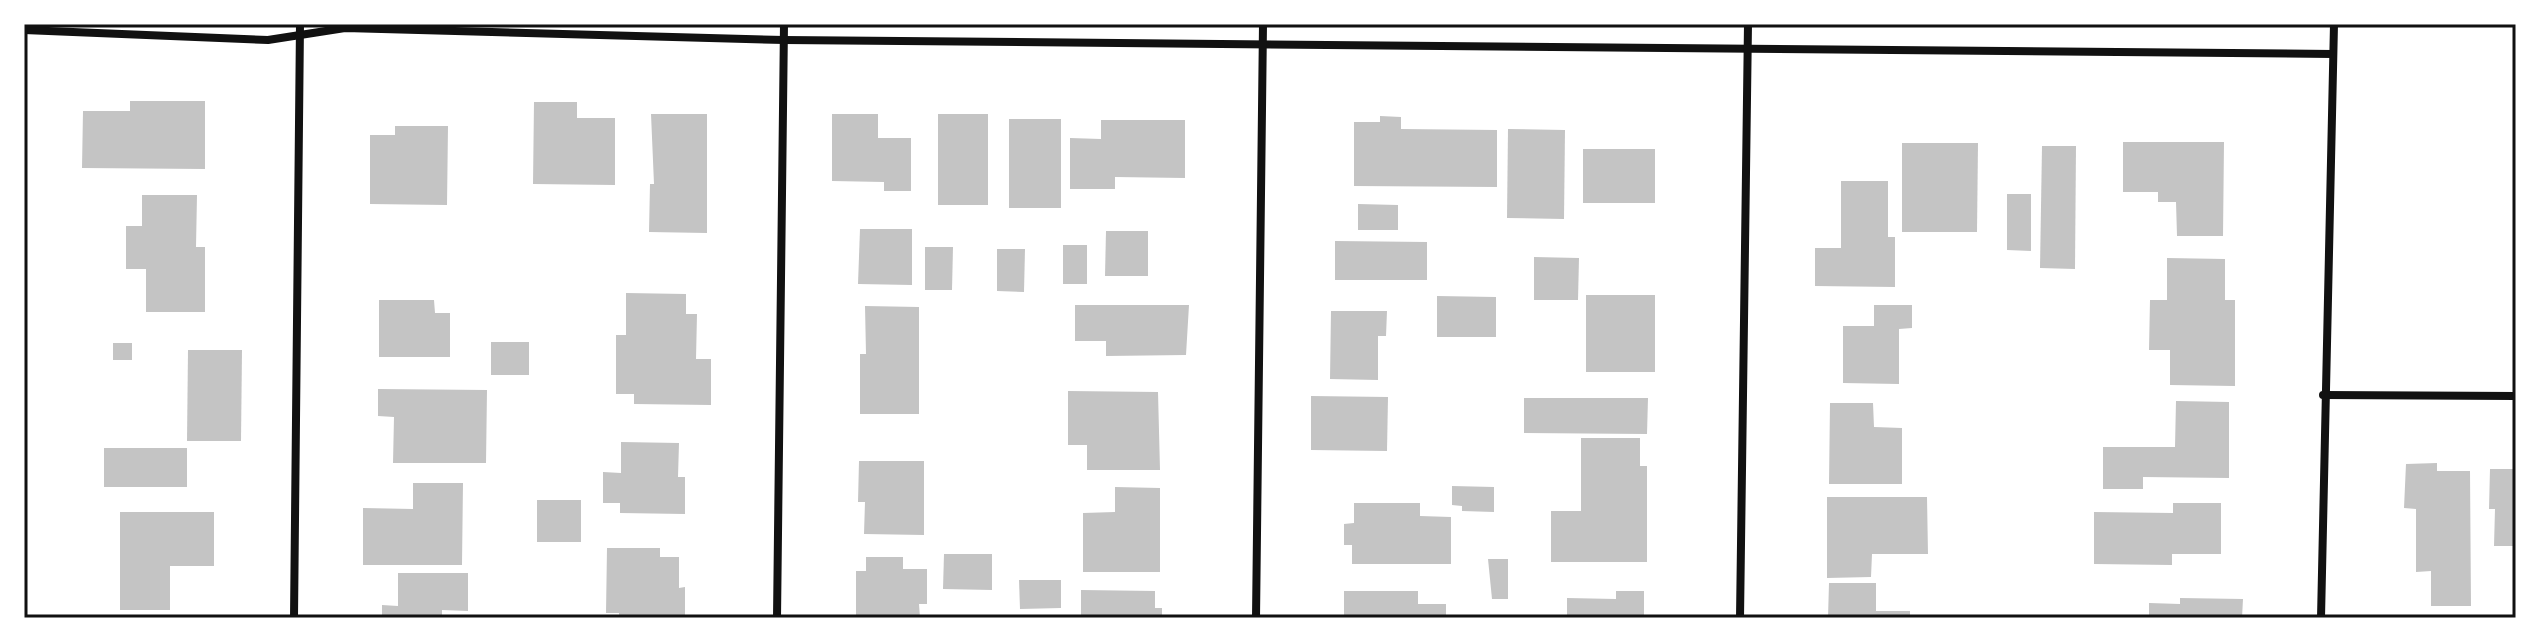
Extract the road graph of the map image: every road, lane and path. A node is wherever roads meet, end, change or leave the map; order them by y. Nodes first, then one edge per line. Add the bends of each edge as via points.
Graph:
1 (300, 24) edge
2 (784, 24) edge
3 (1263, 24) edge
4 (1748, 24) edge
5 (2334, 24) edge
6 (24, 30) edge
7 (300, 35) junction
8 (784, 40) junction
9 (1262, 45) junction
10 (1747, 50) junction
11 (2333, 54) junction
12 (2323, 395) junction
13 (2516, 396) edge
14 (294, 618) edge
15 (777, 618) edge
16 (1256, 618) edge
17 (1740, 618) edge
18 (2321, 618) edge

1 - 7 street
2 - 8 street
3 - 9 street
4 - 10 street
5 - 11 street
6 - 7 street via 268,40
7 - 8 street via 345,28
7 - 14 street
8 - 9 street
8 - 15 street
9 - 10 street
9 - 16 street
10 - 11 street
10 - 17 street
11 - 12 street via 2330,297
12 - 13 street
12 - 18 street

